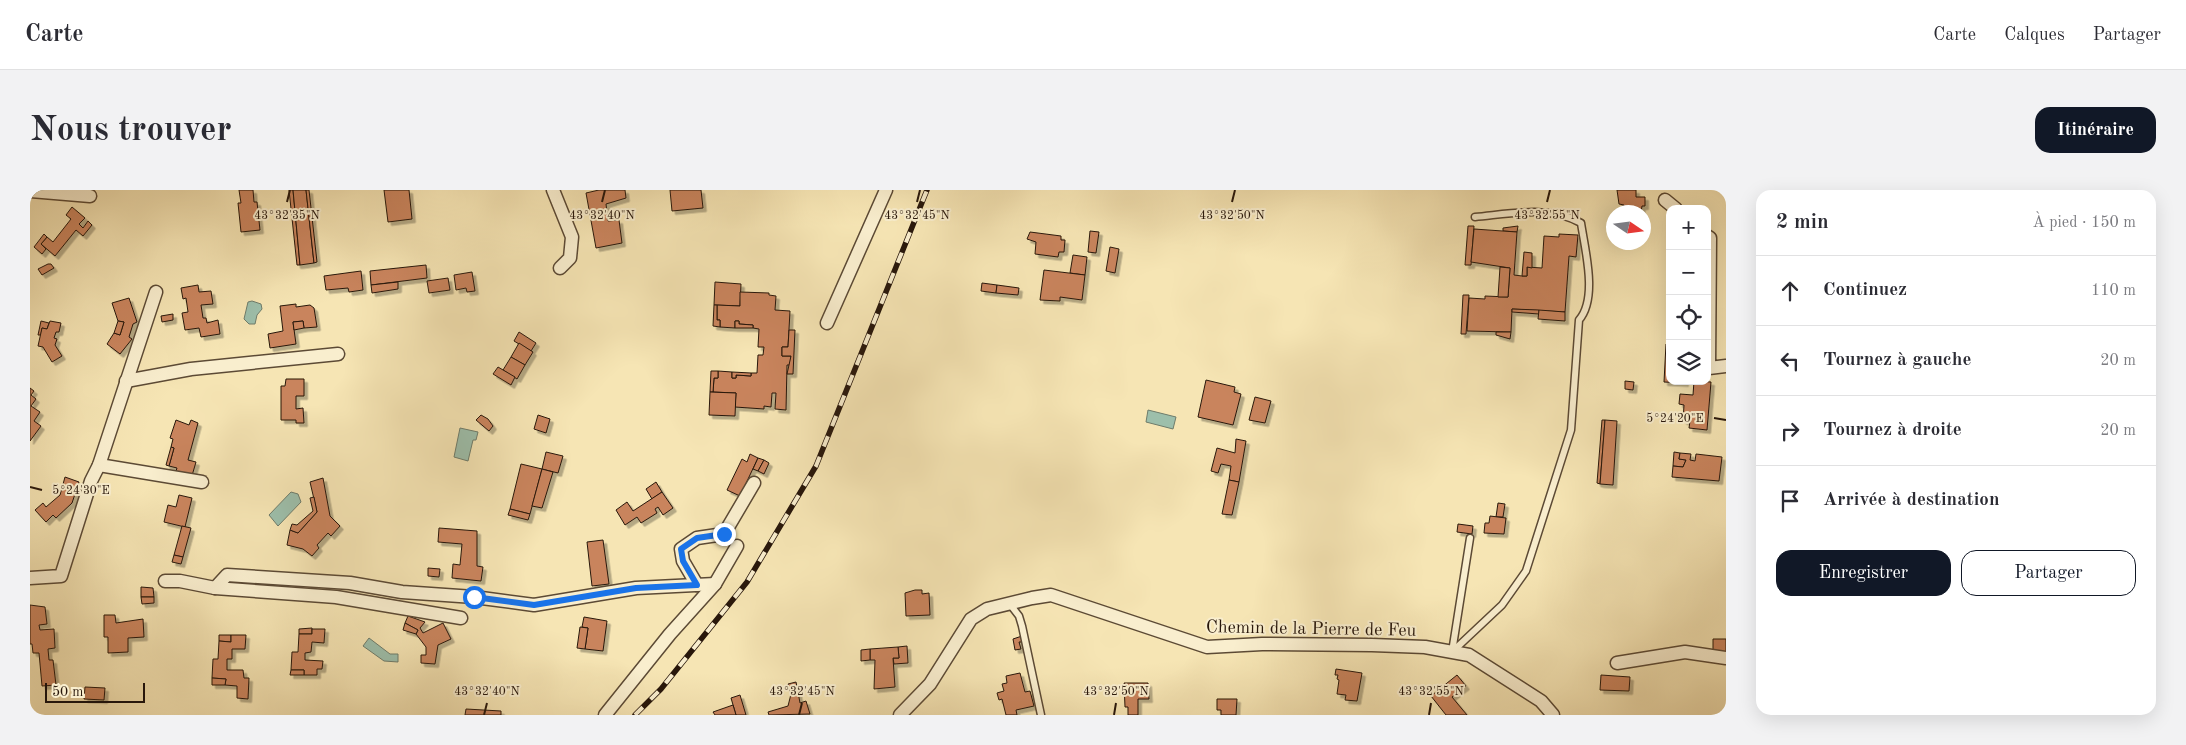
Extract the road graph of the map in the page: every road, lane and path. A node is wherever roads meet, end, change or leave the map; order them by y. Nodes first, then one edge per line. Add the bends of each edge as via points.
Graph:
1 (552, 190) edge
2 (886, 190) edge
3 (30, 191) edge
4 (90, 196) dead end
5 (1665, 200) dead end
6 (1671, 205) edge
7 (1475, 217) dead end
8 (1710, 250) edge
9 (560, 268) dead end
10 (156, 292) dead end
11 (827, 323) dead end
12 (338, 354) dead end
13 (1726, 366) edge
14 (126, 381) junction
15 (99, 465) junction
16 (202, 482) dead end
17 (754, 483) dead end
18 (1470, 538) dead end
19 (737, 546) dead end
20 (30, 578) edge
21 (165, 581) dead end
22 (715, 584) junction
23 (697, 585) junction
24 (215, 588) junction
25 (1009, 603) junction
26 (461, 618) dead end
27 (1452, 652) junction
28 (1726, 658) edge
29 (1617, 663) dead end
30 (905, 714) edge
31 (605, 715) edge
32 (1041, 715) edge
33 (1553, 715) edge

1 - 9 street via 572,238 570,258
2 - 11 street
3 - 4 street
5 - 6 street
7 - 27 lane via 1530,212 1568,215 1581,223 1588,285 1586,312 1579,320 1571,430 1526,571 1502,604
8 - 13 street via 1710,368
10 - 14 street
12 - 14 street via 191,369
14 - 15 street
15 - 16 street
15 - 20 street via 61,576
17 - 23 street via 724,534 697,538 681,549 683,561
18 - 27 lane
19 - 22 street
21 - 24 street
22 - 23 street
22 - 31 street
23 - 24 street via 636,588 534,605 402,592 350,583 227,576
24 - 26 street via 336,597
25 - 27 street, Chemin de la Pierre de Feu via 1051,595 1207,647 1372,645 1425,647
25 - 30 street, Chemin de la Pierre de Feu via 987,609 970,619 930,684
25 - 32 lane via 1022,626
27 - 33 street, Chemin de la Pierre de Feu via 1469,655 1541,701
28 - 29 street via 1686,652

